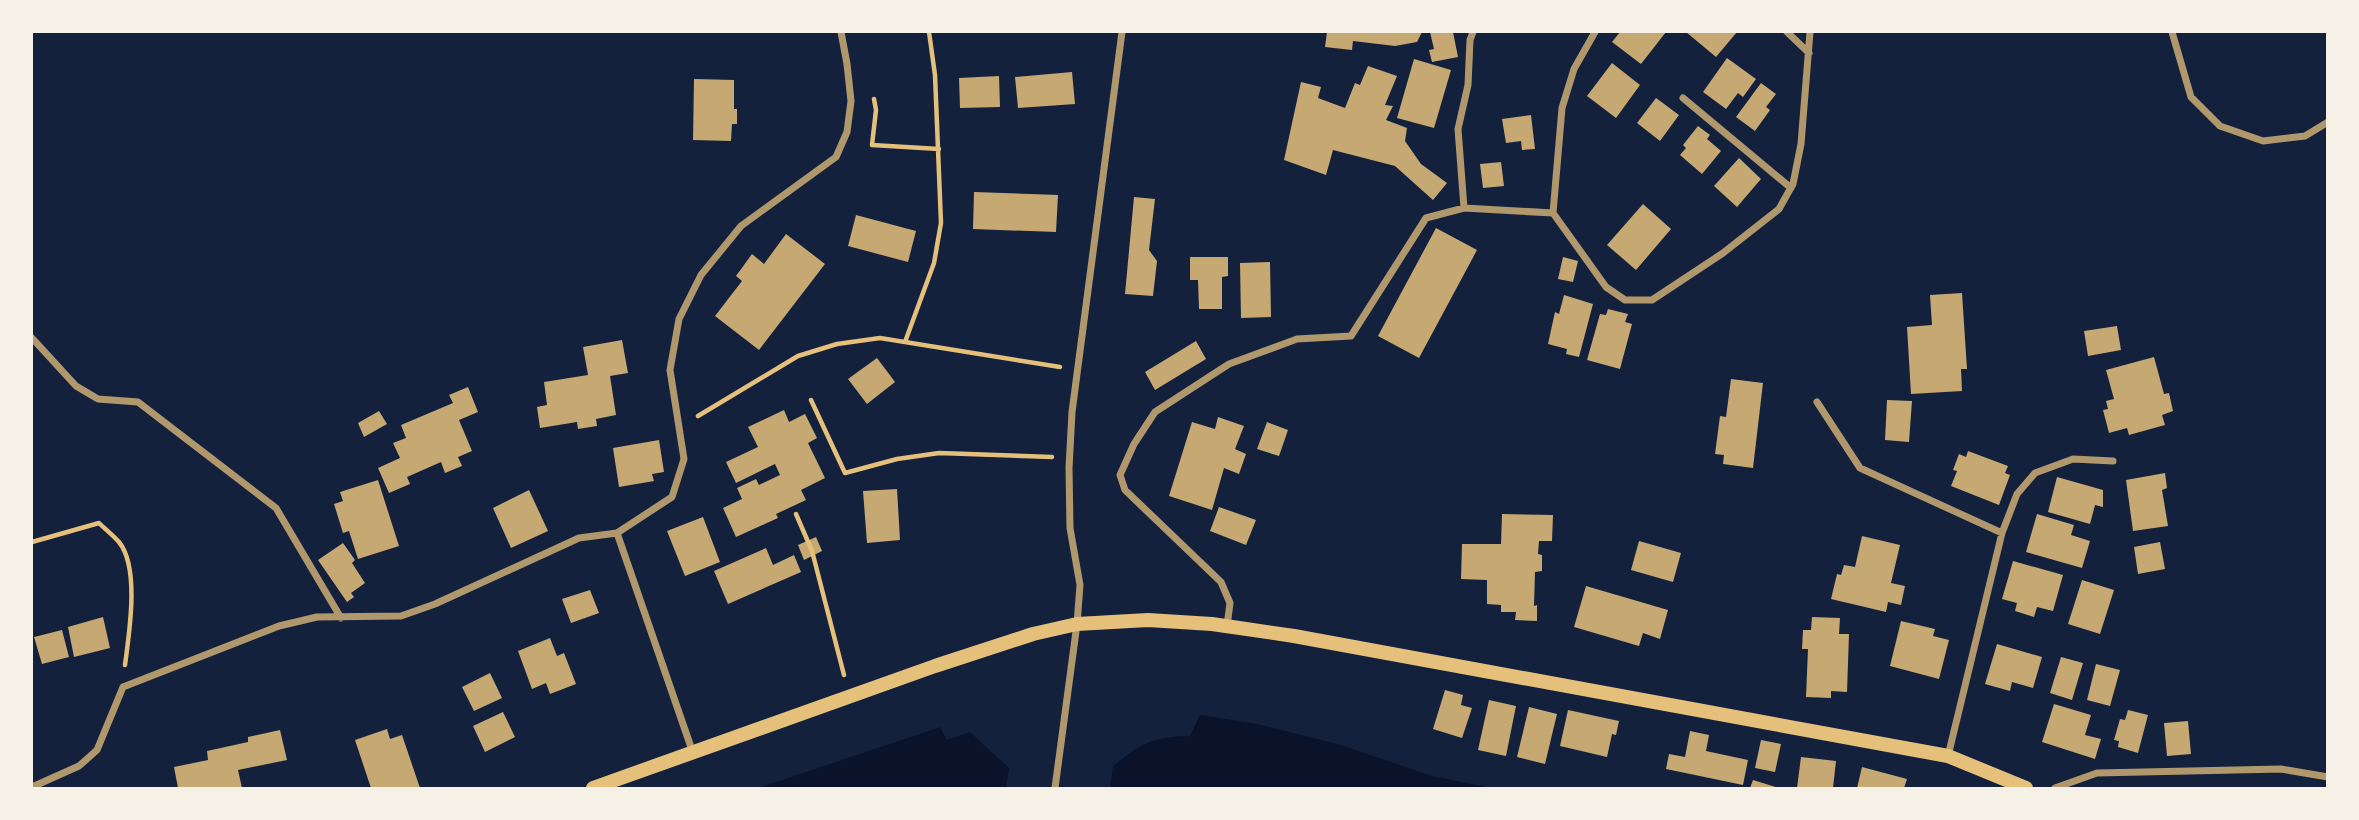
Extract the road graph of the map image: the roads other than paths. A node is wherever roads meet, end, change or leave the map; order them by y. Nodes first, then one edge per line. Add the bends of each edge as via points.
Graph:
1 (841, 32) edge
2 (1122, 32) edge
3 (1473, 32) edge
4 (1595, 32) edge
5 (1787, 32) edge
6 (1810, 32) edge
7 (2172, 32) edge
8 (1809, 53) junction
9 (1682, 97) dead end
10 (2328, 122) edge
11 (1791, 188) junction
12 (1464, 208) junction
13 (1553, 213) junction
14 (32, 338) edge
15 (1817, 402) dead end
16 (2113, 461) dead end
17 (617, 533) junction
18 (2001, 533) junction
19 (341, 618) junction
20 (1077, 624) junction
21 (1227, 626) junction
22 (693, 753) junction
23 (1948, 756) junction
24 (2328, 778) edge
25 (32, 786) edge
26 (593, 789) edge
27 (1055, 789) edge
28 (2026, 789) edge
29 (2055, 789) edge

1 - 17 street via 850,101 846,132 836,157 741,226 701,275 679,319 670,370 684,459 672,497
2 - 20 street via 1069,458 1070,528 1080,585
3 - 12 street via 1458,129
4 - 13 street via 1574,69 1562,108
5 - 8 street
6 - 8 street
7 - 10 street via 2191,97 2220,126 2263,141 2305,136
8 - 11 street via 1801,144
9 - 11 street
11 - 13 street via 1779,209 1653,300 1625,300 1606,287
12 - 13 street
12 - 21 street via 1426,218 1351,336 1297,339 1228,364 1155,412 1134,444 1120,475 1125,490 1221,582 1230,603
14 - 19 street via 76,386 98,399 138,402 276,508
15 - 18 street via 1860,468
16 - 18 street via 2073,459 2035,473 2017,494
17 - 19 street via 579,538 401,616
17 - 22 street
18 - 23 street
19 - 25 street via 317,617 279,626 123,687 97,750 79,766
20 - 21 main road via 1148,620
20 - 22 main road via 1021,638
20 - 27 street
21 - 23 main road
22 - 26 main road
23 - 28 main road
24 - 29 street via 2281,769 2097,773

